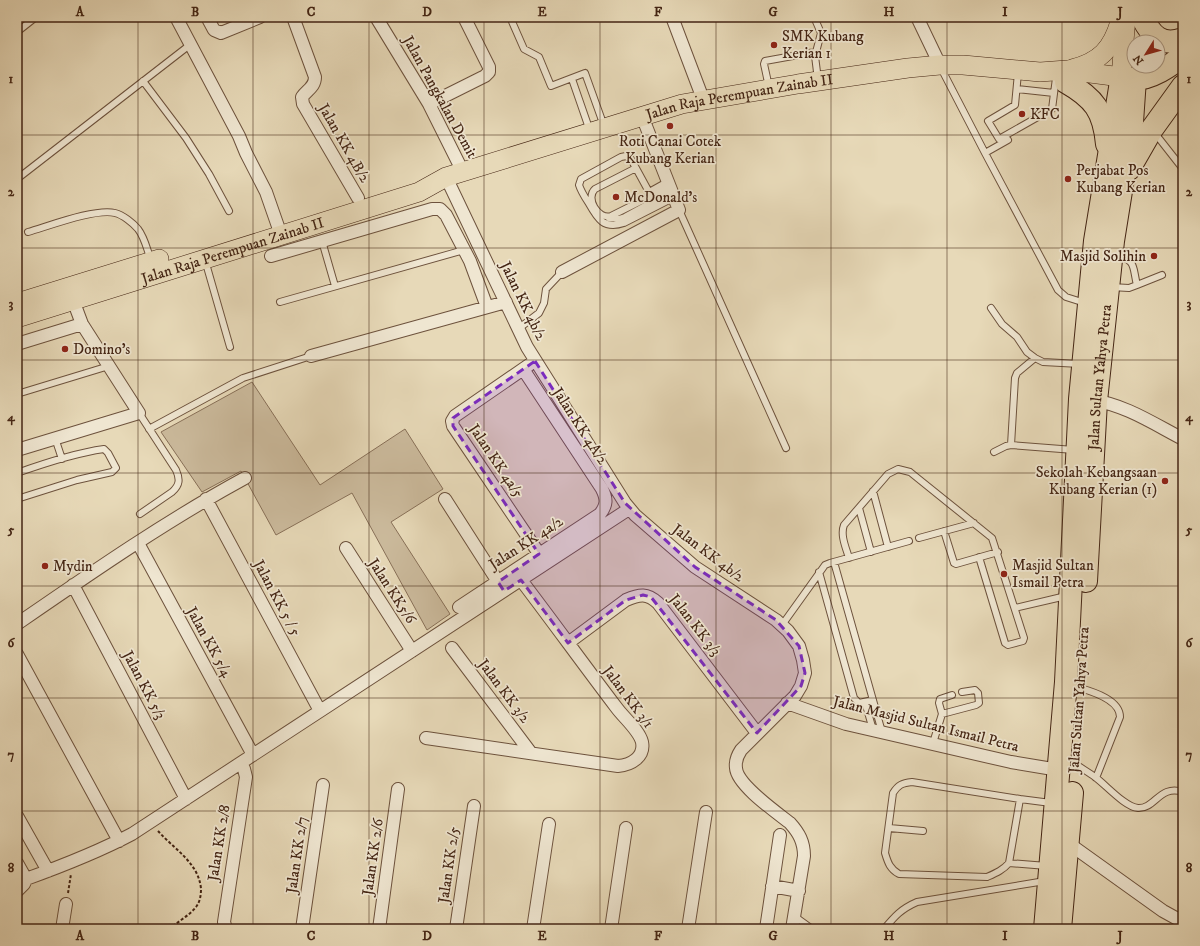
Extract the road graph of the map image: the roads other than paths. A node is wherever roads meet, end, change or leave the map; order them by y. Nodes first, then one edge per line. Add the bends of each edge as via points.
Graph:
1 (36, 17) edge
2 (176, 17) edge
3 (207, 17) edge
4 (260, 17) edge
5 (293, 17) edge
6 (376, 17) edge
7 (464, 17) edge
8 (510, 17) edge
9 (672, 17) edge
10 (814, 17) edge
11 (917, 17) edge
12 (1121, 17) edge
13 (1126, 17) edge
14 (1138, 17) edge
15 (1142, 17) edge
16 (17, 32) edge
17 (1137, 34) edge
18 (1183, 39) edge
19 (191, 44) junction
20 (815, 52) junction
21 (1183, 55) edge
22 (940, 65) junction
23 (1019, 70) junction
24 (1183, 72) edge
25 (572, 79) junction
26 (1057, 79) junction
27 (1129, 80) edge
28 (144, 81) junction
29 (818, 81) junction
30 (770, 88) junction
31 (1017, 89) junction
32 (1180, 95) edge
33 (703, 99) junction
34 (429, 104) junction
35 (642, 116) junction
36 (1021, 128) junction
37 (1152, 129) junction
38 (597, 130) junction
39 (985, 153) junction
40 (1108, 162) junction
41 (636, 168) junction
42 (1183, 169) edge
43 (455, 175) junction
44 (17, 179) edge
45 (1123, 180) junction
46 (670, 190) junction
47 (358, 198) junction
48 (652, 199) junction
49 (679, 210) junction
50 (229, 212) dead end
51 (283, 228) junction
52 (28, 232) dead end
53 (319, 233) junction
54 (464, 250) junction
55 (1111, 254) junction
56 (271, 256) dead end
57 (205, 259) junction
58 (151, 262) junction
59 (562, 272) joint
60 (1162, 275) dead end
61 (1137, 285) junction
62 (335, 286) junction
63 (1108, 287) junction
64 (73, 300) junction
65 (280, 302) dead end
66 (506, 302) junction
67 (17, 303) edge
68 (1089, 304) junction
69 (487, 307) junction
70 (991, 308) dead end
71 (17, 318) edge
72 (82, 324) junction
73 (518, 329) junction
74 (17, 344) edge
75 (230, 346) dead end
76 (311, 356) joint
77 (1035, 358) junction
78 (535, 361) junction
79 (1084, 364) junction
80 (109, 366) junction
81 (523, 369) junction
82 (17, 394) edge
83 (1088, 400) junction
84 (139, 413) junction
85 (150, 429) junction
86 (54, 438) junction
87 (1183, 439) edge
88 (1011, 445) junction
89 (786, 448) dead end
90 (17, 450) edge
91 (1077, 450) junction
92 (994, 452) dead end
93 (62, 459) junction
94 (17, 473) edge
95 (245, 478) dead end
96 (873, 491) junction
97 (17, 499) edge
98 (206, 499) junction
99 (445, 499) dead end
100 (606, 502) junction
101 (627, 506) junction
102 (859, 508) junction
103 (140, 514) dead end
104 (974, 523) junction
105 (944, 531) junction
106 (920, 538) dead end
107 (909, 541) dead end
108 (138, 543) junction
109 (888, 547) junction
110 (346, 548) dead end
111 (871, 552) junction
112 (998, 552) junction
113 (849, 558) junction
114 (979, 558) junction
115 (542, 559) junction
116 (834, 562) junction
117 (819, 572) junction
118 (521, 580) junction
119 (73, 585) junction
120 (501, 586) junction
121 (1070, 595) junction
122 (459, 607) dead end
123 (1015, 608) junction
124 (17, 624) edge
125 (782, 625) junction
126 (568, 643) junction
127 (452, 648) dead end
128 (412, 651) junction
129 (17, 654) edge
130 (1080, 688) junction
131 (962, 692) dead end
132 (952, 695) dead end
133 (873, 700) junction
134 (865, 702) junction
135 (788, 703) junction
136 (320, 712) junction
137 (942, 714) junction
138 (877, 731) junction
139 (757, 733) junction
140 (426, 738) dead end
141 (933, 744) junction
142 (530, 753) junction
143 (253, 755) junction
144 (241, 763) junction
145 (1066, 766) junction
146 (1096, 778) junction
147 (323, 785) dead end
148 (398, 789) dead end
149 (1182, 791) edge
150 (186, 799) junction
151 (1020, 799) junction
152 (1056, 803) junction
153 (474, 806) dead end
154 (706, 812) dead end
155 (17, 816) edge
156 (549, 824) dead end
157 (626, 828) dead end
158 (888, 828) junction
159 (923, 831) dead end
160 (780, 835) dead end
161 (119, 841) junction
162 (1068, 843) junction
163 (17, 863) edge
164 (1009, 863) junction
165 (48, 871) junction
166 (1050, 873) junction
167 (26, 879) junction
168 (772, 886) junction
169 (17, 891) edge
170 (798, 891) junction
171 (66, 904) road end
172 (794, 916) junction
173 (1183, 922) edge
174 (62, 929) edge
175 (226, 929) edge
176 (302, 929) edge
177 (379, 929) edge
178 (456, 929) edge
179 (533, 929) edge
180 (611, 929) edge
181 (688, 929) edge
182 (766, 929) edge
183 (792, 929) edge
184 (812, 929) edge
185 (884, 929) edge
186 (1045, 929) edge
187 (1060, 929) edge

1 - 16 lane
2 - 19 street
3 - 4 street via 214,30 221,33
5 - 47 street, Jalan KK 4B/2 via 315,77 313,86 302,97 303,104
6 - 34 street, Jalan Pangkalan Demit
7 - 34 street via 489,66 489,72
8 - 25 lane via 524,49 539,57 551,86
9 - 33 street
10 - 20 lane via 821,33
11 - 22 street
12 - 26 main road via 1116,34 1103,55 1094,62
13 - 27 main road
14 - 17 main road
15 - 18 highway via 1155,37 1166,42
19 - 28 lane
19 - 51 street
20 - 29 lane
20 - 30 lane via 765,60
21 - 27 highway via 1156,73
22 - 23 main road, Jalan Raja Perempuan Zainab II
22 - 29 main road, Jalan Raja Perempuan Zainab II
22 - 39 lane
23 - 26 main road, Jalan Raja Perempuan Zainab II
23 - 31 lane
24 - 27 highway via 1171,81 1149,90
25 - 38 lane
25 - 38 lane via 585,73
26 - 27 main road, Jalan Raja Perempuan Zainab II
26 - 31 lane
26 - 36 lane via 1051,110
26 - 40 highway via 1085,93 1098,110 1106,132
27 - 40 highway, Jalan Sultan Yahya Petra
27 - 45 highway, Jalan Sultan Yahya Petra via 1132,122
28 - 44 lane
28 - 50 lane via 186,138
29 - 30 main road, Jalan Raja Perempuan Zainab II
30 - 33 main road, Jalan Raja Perempuan Zainab II
31 - 36 lane via 1015,105 988,122 999,139
32 - 37 highway
33 - 35 main road, Jalan Raja Perempuan Zainab II
34 - 43 street, Jalan Pangkalan Demit
35 - 38 main road, Jalan Raja Perempuan Zainab II
35 - 46 street
36 - 39 lane via 1013,137
37 - 42 lane
37 - 45 highway
38 - 43 main road, Jalan Raja Perempuan Zainab II
39 - 68 lane via 1058,290 1066,297
40 - 68 highway, Jalan Sultan Yahya Petra via 1095,241
41 - 48 lane
41 - 48 lane via 592,192 592,200 598,212 604,217 611,216
41 - 48 lane via 629,157 621,157 581,180 579,188 600,221 611,225 624,223
43 - 47 main road, Jalan Raja Perempuan Zainab II via 415,180
43 - 53 main road, Jalan Raja Perempuan Zainab II
43 - 66 street, Jalan KK 4b/2
45 - 55 highway, Jalan Sultan Yahya Petra
46 - 48 lane
46 - 48 lane
46 - 49 street
47 - 51 main road, Jalan Raja Perempuan Zainab II
49 - 59 street
49 - 89 lane
51 - 53 main road, Jalan Raja Perempuan Zainab II
51 - 57 main road, Jalan Raja Perempuan Zainab II
51 - 58 main road, Jalan Raja Perempuan Zainab II
52 - 58 lane via 95,213 116,213 138,229
53 - 54 street via 436,208 446,215
53 - 56 street
53 - 62 lane
54 - 62 lane
54 - 69 street
55 - 61 lane via 1130,260
55 - 63 highway, Jalan Sultan Yahya Petra
57 - 64 main road, Jalan Raja Perempuan Zainab II
57 - 75 lane
58 - 67 main road, Jalan Raja Perempuan Zainab II
59 - 73 lane via 546,289 539,313
60 - 61 lane
61 - 63 lane via 1129,288
62 - 65 lane
63 - 83 highway, Jalan Sultan Yahya Petra
64 - 71 main road, Jalan Raja Perempuan Zainab II
64 - 72 street
66 - 69 street
66 - 73 street, Jalan KK 4b/2
68 - 79 highway, Jalan Sultan Yahya Petra
69 - 76 street
70 - 77 lane via 1002,324
72 - 74 street
72 - 80 street
73 - 78 street, Jalan KK 4b/2
76 - 85 lane via 243,378
77 - 79 lane via 1042,362
77 - 88 lane via 1015,378
78 - 81 street, Jalan KK 4a/5
78 - 101 street, Jalan KK 4b/2
79 - 83 highway, Jalan Sultan Yahya Petra
80 - 82 lane
80 - 84 street
81 - 100 street, Jalan KK 4A/2 via 602,489
81 - 115 street, Jalan KK 4a/5 via 455,416 452,423
83 - 87 street via 1120,408
83 - 91 highway, Jalan Sultan Yahya Petra
83 - 130 highway, Jalan Sultan Yahya Petra
84 - 85 lane
84 - 86 street
85 - 103 lane via 176,470 179,483 172,492
86 - 90 street
86 - 93 lane
88 - 91 lane
88 - 92 lane
91 - 121 highway, Jalan Sultan Yahya Petra
93 - 94 lane
93 - 97 lane via 104,449 116,468 112,472
95 - 98 street
96 - 102 lane
96 - 104 lane via 891,472 898,469 906,470
96 - 109 lane
98 - 108 street
98 - 136 street, Jalan KK 5 / 5
99 - 120 street
100 - 101 street
100 - 115 street, Jalan KK 4a/2 via 600,514
101 - 115 street
101 - 125 street, Jalan KK 4b/2 via 695,567
102 - 111 lane
102 - 113 lane via 842,530
104 - 105 lane
104 - 112 lane via 992,538
105 - 106 lane
105 - 114 lane via 954,563
107 - 109 lane
108 - 119 street
108 - 143 street, Jalan KK 5/4
109 - 111 lane
110 - 128 street, Jalan KK5/6
111 - 113 lane
112 - 114 lane
112 - 123 lane
113 - 116 lane
114 - 123 lane via 1007,645 1024,640
115 - 118 street
115 - 120 street, Jalan KK 4a/2
116 - 117 lane
116 - 133 lane
117 - 125 lane
117 - 134 lane via 854,698 859,703
118 - 120 street
118 - 126 street, Jalan KK 3/1
119 - 124 street
119 - 150 street, Jalan KK 5/3
120 - 122 street, Jalan KK 4a/2
120 - 128 street
121 - 123 lane
121 - 145 highway, Jalan Sultan Yahya Petra
125 - 135 street, Jalan KK 4b/2 via 799,646 805,673 801,686
126 - 139 street, Jalan KK 3/3 via 626,600 634,596 651,597
126 - 142 street, Jalan KK 3/1 via 638,734 642,741 640,756 626,766 618,766
127 - 142 street, Jalan KK 3/2
128 - 136 street
129 - 161 street
130 - 145 highway, Jalan Sultan Yahya Petra
130 - 146 lane via 1100,694 1120,711 1120,717
131 - 137 lane via 975,690 979,703
132 - 137 lane via 940,700
133 - 134 lane
133 - 138 lane
134 - 138 lane
135 - 138 street, Jalan Masjid Sultan Ismail Petra via 846,724
135 - 139 street, Jalan KK 4b/2
136 - 143 street
137 - 141 lane
138 - 141 street, Jalan Masjid Sultan Ismail Petra
139 - 170 street, Jalan KK 4b/2 via 740,750 736,759 736,770 746,787 790,823 802,839 804,856
140 - 142 street, Jalan KK 3/1
141 - 145 street, Jalan Masjid Sultan Ismail Petra via 1011,762
143 - 144 street
144 - 150 street
144 - 175 street, Jalan KK 2/8 via 246,777 224,922
145 - 146 lane
145 - 152 highway, Jalan Sultan Yahya Petra
145 - 162 highway, Jalan Sultan Yahya Petra
146 - 149 lane via 1136,808 1145,806 1167,791
147 - 176 street, Jalan KK 2/7
148 - 177 street, Jalan KK 2/6
150 - 161 street
151 - 152 lane
151 - 158 lane via 912,782 904,783 897,786 893,793
151 - 164 lane
152 - 166 highway, Jalan Sultan Yahya Petra
153 - 178 street, Jalan KK 2/5
154 - 181 street
155 - 165 street
156 - 179 street
157 - 180 street
158 - 159 lane
158 - 164 lane via 885,853 893,870 899,874 987,877 1004,870
160 - 168 street
161 - 165 street
162 - 173 street
162 - 187 highway, Jalan Sultan Yahya Petra
163 - 167 street
164 - 166 lane
165 - 167 street
166 - 185 lane via 917,902 905,908
166 - 186 highway, Jalan Sultan Yahya Petra
167 - 169 street
168 - 170 street
168 - 182 street
170 - 172 street, Jalan KK 4b/2
171 - 174 street
172 - 183 street, Jalan KK 4b/2
172 - 184 lane

